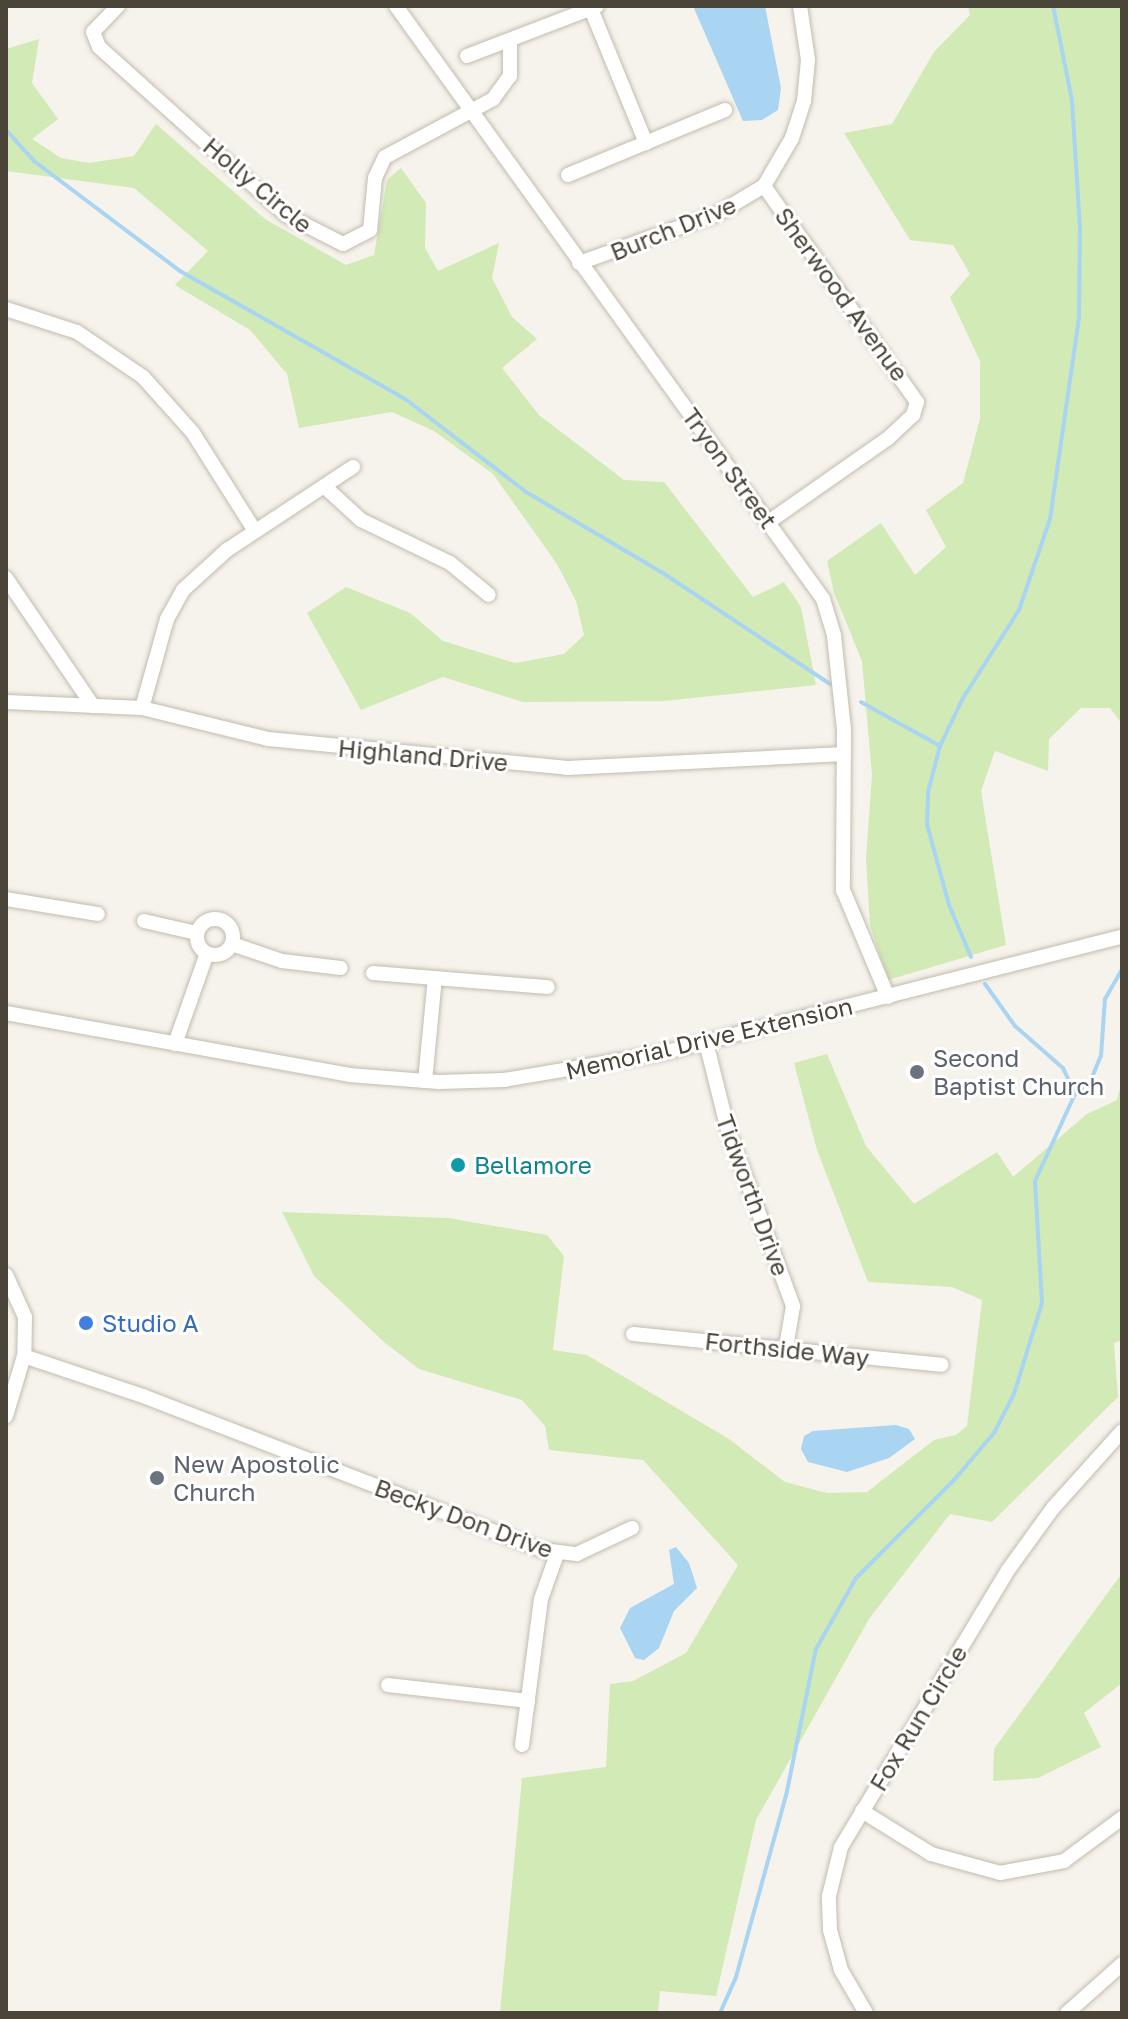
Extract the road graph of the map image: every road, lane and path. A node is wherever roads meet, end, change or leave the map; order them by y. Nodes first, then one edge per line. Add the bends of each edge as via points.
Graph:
1 (118, 6) edge
2 (396, 6) edge
3 (800, 6) edge
4 (594, 7) edge
5 (510, 42) junction
6 (467, 56) dead end
7 (725, 110) dead end
8 (472, 114) junction
9 (646, 143) junction
10 (568, 175) dead end
11 (764, 186) junction
12 (579, 263) junction
13 (6, 309) edge
14 (353, 467) dead end
15 (325, 487) junction
16 (770, 521) junction
17 (255, 531) junction
18 (6, 578) edge
19 (489, 595) dead end
20 (6, 702) edge
21 (93, 706) junction
22 (142, 708) junction
23 (844, 754) junction
24 (6, 899) edge
25 (98, 914) dead end
26 (144, 921) dead end
27 (197, 933) junction
28 (1122, 937) edge
29 (232, 944) junction
30 (207, 953) junction
31 (341, 968) dead end
32 (373, 973) dead end
33 (435, 978) junction
34 (548, 987) dead end
35 (888, 997) junction
36 (6, 1013) edge
37 (706, 1042) junction
38 (175, 1044) junction
39 (425, 1081) junction
40 (6, 1275) edge
41 (633, 1334) dead end
42 (786, 1348) junction
43 (24, 1356) junction
44 (941, 1365) dead end
45 (6, 1416) edge
46 (1122, 1431) edge
47 (632, 1528) dead end
48 (557, 1554) junction
49 (388, 1685) dead end
50 (528, 1701) junction
51 (522, 1745) dead end
52 (862, 1811) junction
53 (1122, 1818) edge
54 (1119, 1973) edge
55 (866, 2013) edge
56 (1067, 2013) edge

1 - 8 street, Holly Circle via 93,32 99,47 286,215 334,243 355,242 370,230 375,178 385,157
2 - 8 street, Tryon Street
3 - 11 street, Burch Drive via 808,60 804,101 792,138
4 - 5 street
4 - 9 street
5 - 6 street
5 - 8 street via 510,76 493,99
7 - 9 street
8 - 12 street, Tryon Street
9 - 10 street
11 - 12 street, Burch Drive via 717,214
11 - 16 street, Sherwood Avenue via 917,402 913,415 887,439
12 - 16 street, Tryon Street
13 - 17 street via 77,332 143,377 185,423
14 - 15 street
15 - 17 street
15 - 19 street via 361,520 450,563
16 - 23 street, Tryon Street via 814,582 829,616
17 - 22 street via 227,550 177,599
18 - 21 street
20 - 21 street, Highland Drive
21 - 22 street, Highland Drive
22 - 23 street, Highland Drive via 268,739 568,768
23 - 35 street, Tryon Street via 843,890
24 - 25 street
26 - 27 street
27 - 29 street via 204,923 219,919 231,928
27 - 30 street
28 - 35 street, Memorial Drive Extension
29 - 30 street via 219,954
29 - 31 street via 282,961
30 - 38 street
32 - 33 street
33 - 34 street
33 - 39 street
35 - 37 street, Memorial Drive Extension
36 - 38 street, Memorial Drive Extension
37 - 39 street, Memorial Drive Extension via 556,1074
37 - 42 street, Tidworth Drive via 728,1130 793,1306
38 - 39 street, Memorial Drive Extension via 349,1075
40 - 43 street via 23,1305
41 - 42 street, Forthside Way
42 - 44 street, Forthside Way
43 - 45 street
43 - 48 street, Becky Don Drive
46 - 52 street, Fox Run Circle via 1053,1508 1008,1570
47 - 48 street, Becky Don Drive via 577,1554
48 - 50 street via 541,1599
49 - 50 street
50 - 51 street
52 - 53 street, Fox Run Circle via 931,1854 1000,1873 1064,1861
52 - 55 street via 838,1855 829,1912 836,1957
54 - 56 street

